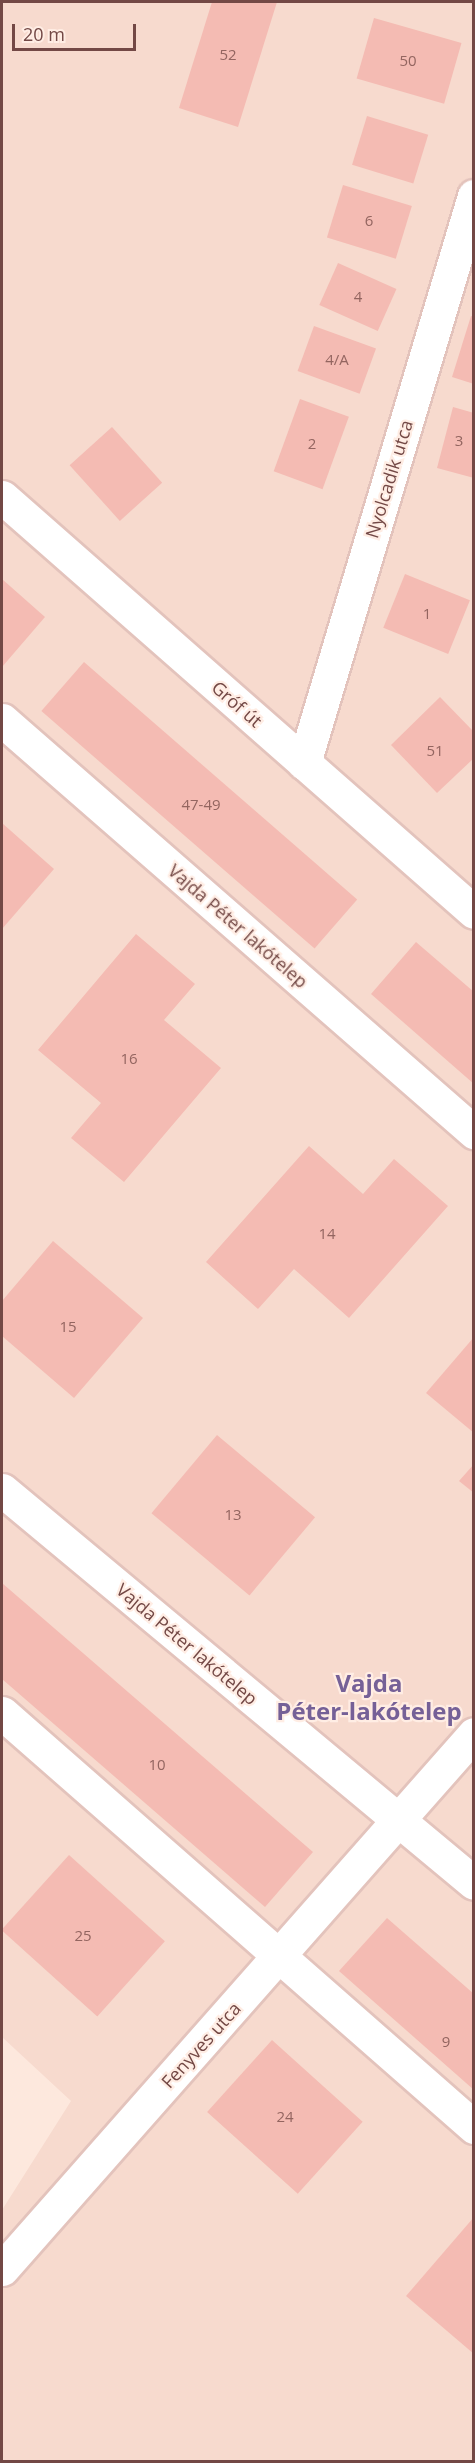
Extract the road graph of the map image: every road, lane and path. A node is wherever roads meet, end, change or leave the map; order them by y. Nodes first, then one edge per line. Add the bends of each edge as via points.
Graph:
1 (474, 196) edge
2 (2, 497) edge
3 (2, 720) edge
4 (304, 763) junction
5 (474, 912) edge
6 (474, 1132) edge
7 (2, 1490) edge
8 (2, 1713) edge
9 (474, 1734) edge
10 (400, 1821) junction
11 (474, 1883) edge
12 (280, 1957) junction
13 (474, 2127) edge
14 (2, 2269) edge

1 - 4 street, Nyolcadik utca
2 - 4 street, Gróf út
3 - 6 street, Vajda Péter lakótelep
4 - 5 street, Gróf út
7 - 10 street, Vajda Péter lakótelep
8 - 12 street
9 - 10 street
10 - 11 street, Vajda Péter lakótelep
10 - 12 street, Fenyves utca
12 - 13 street
12 - 14 street, Fenyves utca

